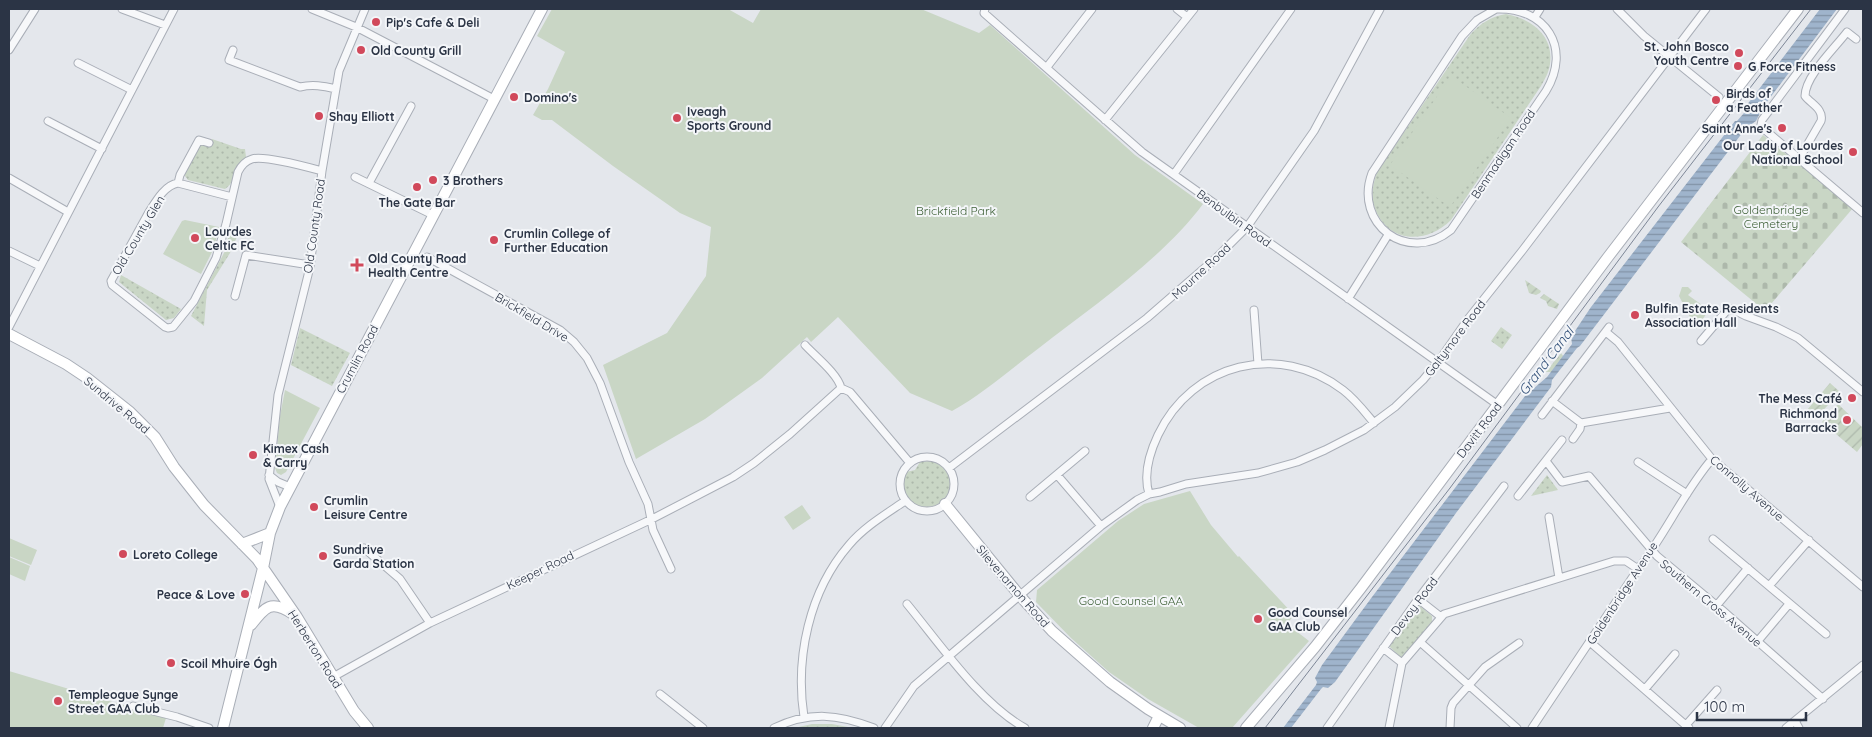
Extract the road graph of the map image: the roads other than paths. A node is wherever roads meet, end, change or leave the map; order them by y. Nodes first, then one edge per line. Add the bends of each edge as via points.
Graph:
1 (34, 9) edge
2 (122, 9) edge
3 (174, 9) edge
4 (312, 9) edge
5 (366, 9) edge
6 (542, 9) edge
7 (1092, 9) edge
8 (1177, 9) edge
9 (1194, 9) edge
10 (1292, 9) edge
11 (1380, 9) edge
12 (1496, 9) edge
13 (1540, 9) edge
14 (1617, 9) edge
15 (1706, 9) edge
16 (1798, 9) edge
17 (1845, 9) edge
18 (985, 11) edge
19 (1186, 17) junction
20 (1535, 18) junction
21 (165, 25) junction
22 (356, 27) junction
23 (1856, 39) dead end
24 (9, 50) edge
25 (232, 50) dead end
26 (1670, 57) junction
27 (78, 63) dead end
28 (1047, 66) junction
29 (336, 89) junction
30 (132, 90) junction
31 (1719, 97) dead end
32 (494, 99) junction
33 (411, 106) dead end
34 (1104, 120) junction
35 (48, 121) dead end
36 (209, 143) dead end
37 (102, 149) junction
38 (1799, 159) junction
39 (322, 171) junction
40 (1174, 174) junction
41 (355, 177) dead end
42 (9, 178) edge
43 (178, 183) junction
44 (369, 184) junction
45 (232, 197) junction
46 (68, 212) junction
47 (1863, 213) edge
48 (432, 215) junction
49 (1247, 226) junction
50 (1388, 235) junction
51 (9, 251) edge
52 (427, 257) dead end
53 (310, 265) junction
54 (40, 266) junction
55 (235, 296) dead end
56 (1348, 299) junction
57 (1254, 310) dead end
58 (9, 327) edge
59 (9, 334) edge
60 (1701, 341) dead end
61 (805, 345) dead end
62 (1438, 362) junction
63 (1258, 364) junction
64 (841, 388) junction
65 (1863, 392) edge
66 (1552, 401) junction
67 (1498, 405) junction
68 (1670, 408) junction
69 (1542, 415) dead end
70 (1374, 423) junction
71 (1581, 423) junction
72 (1573, 439) dead end
73 (1562, 440) dead end
74 (1085, 451) dead end
75 (1712, 459) junction
76 (1546, 461) junction
77 (1638, 462) dead end
78 (910, 463) junction
79 (949, 468) junction
80 (269, 475) junction
81 (1058, 476) junction
82 (1504, 486) dead end
83 (290, 487) junction
84 (1149, 494) junction
85 (1687, 494) junction
86 (1518, 496) dead end
87 (1030, 498) dead end
88 (905, 501) junction
89 (945, 504) junction
90 (280, 507) junction
91 (1549, 517) dead end
92 (652, 519) junction
93 (1101, 526) junction
94 (270, 533) junction
95 (1713, 539) dead end
96 (1809, 540) junction
97 (242, 544) junction
98 (364, 548) dead end
99 (1652, 550) junction
100 (263, 568) junction
101 (1748, 568) junction
102 (671, 569) dead end
103 (1638, 569) junction
104 (1559, 578) junction
105 (1769, 586) junction
106 (1863, 586) edge
107 (1020, 596) junction
108 (1418, 599) junction
109 (907, 604) dead end
110 (1789, 604) junction
111 (1716, 605) junction
112 (297, 617) junction
113 (1440, 617) junction
114 (430, 623) junction
115 (248, 628) junction
116 (1826, 634) dead end
117 (1420, 642) junction
118 (1590, 642) junction
119 (1757, 642) junction
120 (1519, 643) dead end
121 (1383, 648) junction
122 (1675, 654) dead end
123 (949, 655) junction
124 (1402, 663) junction
125 (1863, 665) edge
126 (332, 677) junction
127 (1469, 684) junction
128 (1645, 689) junction
129 (1718, 690) dead end
130 (660, 694) dead end
131 (1823, 699) junction
132 (134, 706) dead end
133 (1158, 716) junction
134 (804, 717) junction
135 (1795, 721) junction
136 (1687, 727) edge
137 (209, 728) edge
138 (223, 728) edge
139 (368, 728) edge
140 (703, 728) edge
141 (774, 728) edge
142 (874, 728) edge
143 (885, 728) edge
144 (1025, 728) edge
145 (1153, 728) edge
146 (1180, 728) edge
147 (1246, 728) edge
148 (1327, 728) edge
149 (1388, 728) edge
150 (1450, 728) edge
151 (1518, 728) edge
152 (1532, 728) edge
153 (1786, 728) edge
154 (1799, 728) edge

1 - 24 street
2 - 21 street
3 - 21 street
4 - 22 street
5 - 22 street, Old County Road
6 - 32 main road, Crumlin Road
7 - 28 street
8 - 19 street
9 - 19 street
10 - 40 street
11 - 49 street, Mourne Road via 1314,131
12 - 20 street via 1516,11
12 - 50 street via 1477,20 1462,36 1372,173 1368,184 1370,206 1379,226
13 - 20 street
14 - 26 street
15 - 26 street, Galtymore Road
16 - 67 main road, Davitt Road
17 - 38 street via 1762,120 1764,129
18 - 28 street, Benbulbin Road
19 - 34 street
20 - 50 street, Benmadigan Road via 1552,38 1556,52 1555,73 1478,192 1451,230 1436,239 1421,244
21 - 30 street
22 - 29 street, Old County Road via 339,71
22 - 32 street
23 - 38 street via 1847,32 1810,78 1805,96 1822,116
25 - 29 street via 229,60 300,87 319,85
26 - 31 street
26 - 62 street, Galtymore Road
27 - 30 street
28 - 34 street, Benbulbin Road
29 - 39 street, Old County Road
30 - 37 street
32 - 48 main road, Crumlin Road
33 - 44 street
34 - 40 street, Benbulbin Road
35 - 37 street
36 - 43 street, Old County Glen via 199,140
37 - 46 street
38 - 47 street
39 - 45 street, Old County Glen via 274,160 252,159 241,166
39 - 53 street, Old County Road
40 - 49 street, Benbulbin Road
41 - 44 street
42 - 46 street
43 - 45 street
43 - 45 street, Old County Glen via 172,184 156,201 111,281 168,328 175,326 194,301 216,258
44 - 48 street
46 - 54 street
48 - 83 main road, Crumlin Road
49 - 56 street, Benbulbin Road
49 - 79 street, Mourne Road via 1147,318
50 - 56 street
51 - 54 street
52 - 92 street, Brickfield Drive via 560,330 574,342 590,362 600,383
53 - 55 street via 246,255
53 - 80 street, Old County Road via 278,395
54 - 58 street
56 - 62 street, Benbulbin Road
57 - 63 street
59 - 97 main road, Sundrive Road via 66,364 130,412 155,438 204,505
60 - 65 street via 1728,310 1732,310 1790,333
61 - 64 street via 835,376
62 - 67 street, Benbulbin Road
62 - 70 street, Galtymore Road via 1410,394
63 - 70 street via 1285,364 1321,376 1352,398
63 - 84 street via 1215,375 1199,384 1173,409 1148,462 1146,481
64 - 78 street via 850,392
64 - 92 street, Keeper Road via 754,463 712,489
66 - 68 street, Connolly Avenue via 1608,330
66 - 69 street
66 - 71 street
67 - 147 main road, Davitt Road via 1315,647
68 - 71 street
68 - 75 street, Connolly Avenue
70 - 84 street, Galtymore Road via 1297,462
71 - 72 street
73 - 76 street
74 - 81 street
75 - 85 street, Goldenbridge Avenue
75 - 96 street, Connolly Avenue
76 - 86 street
76 - 99 street, Southern Cross Avenue via 1562,482 1589,476
77 - 85 street
78 - 79 street via 927,457 940,460
78 - 88 street via 902,472 900,484
79 - 89 street via 954,484 952,495
80 - 83 street
80 - 90 street, Old County Road
81 - 87 street
81 - 93 street
82 - 108 street, Devoy Road
83 - 90 main road, Crumlin Road
84 - 93 street, Galtymore Road
85 - 99 street, Goldenbridge Avenue
88 - 89 street via 927,511
88 - 134 street via 849,545 828,576 813,609 804,645 801,684
89 - 107 main road, Slievenamon Road
90 - 94 main road, Crumlin Road
91 - 104 street
92 - 102 street via 653,530
92 - 114 street, Keeper Road
93 - 107 street, Galtymore Road
94 - 97 main road
94 - 100 main road, Crumlin Road
95 - 101 street
96 - 105 street
96 - 106 street, Connolly Avenue
97 - 100 main road, Sundrive Road
98 - 114 street via 400,579
99 - 103 street, Goldenbridge Avenue
99 - 111 street, Southern Cross Avenue
100 - 112 main road, Herberton Road
100 - 115 main road, Crumlin Road
101 - 105 street
101 - 111 street
103 - 104 street via 1620,560
103 - 118 street, Goldenbridge Avenue
104 - 113 street
105 - 110 street
107 - 123 street, Galtymore Road
107 - 133 main road, Slievenamon Road via 1090,665
108 - 113 street
108 - 121 street, Devoy Road
109 - 123 street
110 - 116 street
110 - 119 street
111 - 119 street, Southern Cross Avenue
112 - 115 main road via 283,608 267,607
112 - 126 main road, Herberton Road
113 - 117 street
114 - 126 street, Keeper Road
115 - 138 main road, Crumlin Road
117 - 124 street
117 - 127 street
118 - 128 street
118 - 152 street, Goldenbridge Avenue
119 - 131 street, Southern Cross Avenue
120 - 127 street via 1490,663
121 - 124 street
121 - 148 street, Devoy Road
122 - 128 street
123 - 143 street, Galtymore Road via 914,686
123 - 144 street via 1002,714
124 - 149 street
125 - 131 street
126 - 139 main road, Herberton Road
127 - 150 street via 1451,706
127 - 151 street
128 - 136 street
129 - 136 street
130 - 140 street
131 - 135 street
132 - 137 street
133 - 145 main road
133 - 146 main road, Slievenamon Road
134 - 141 street
134 - 142 street via 828,716
135 - 153 street
135 - 154 street

